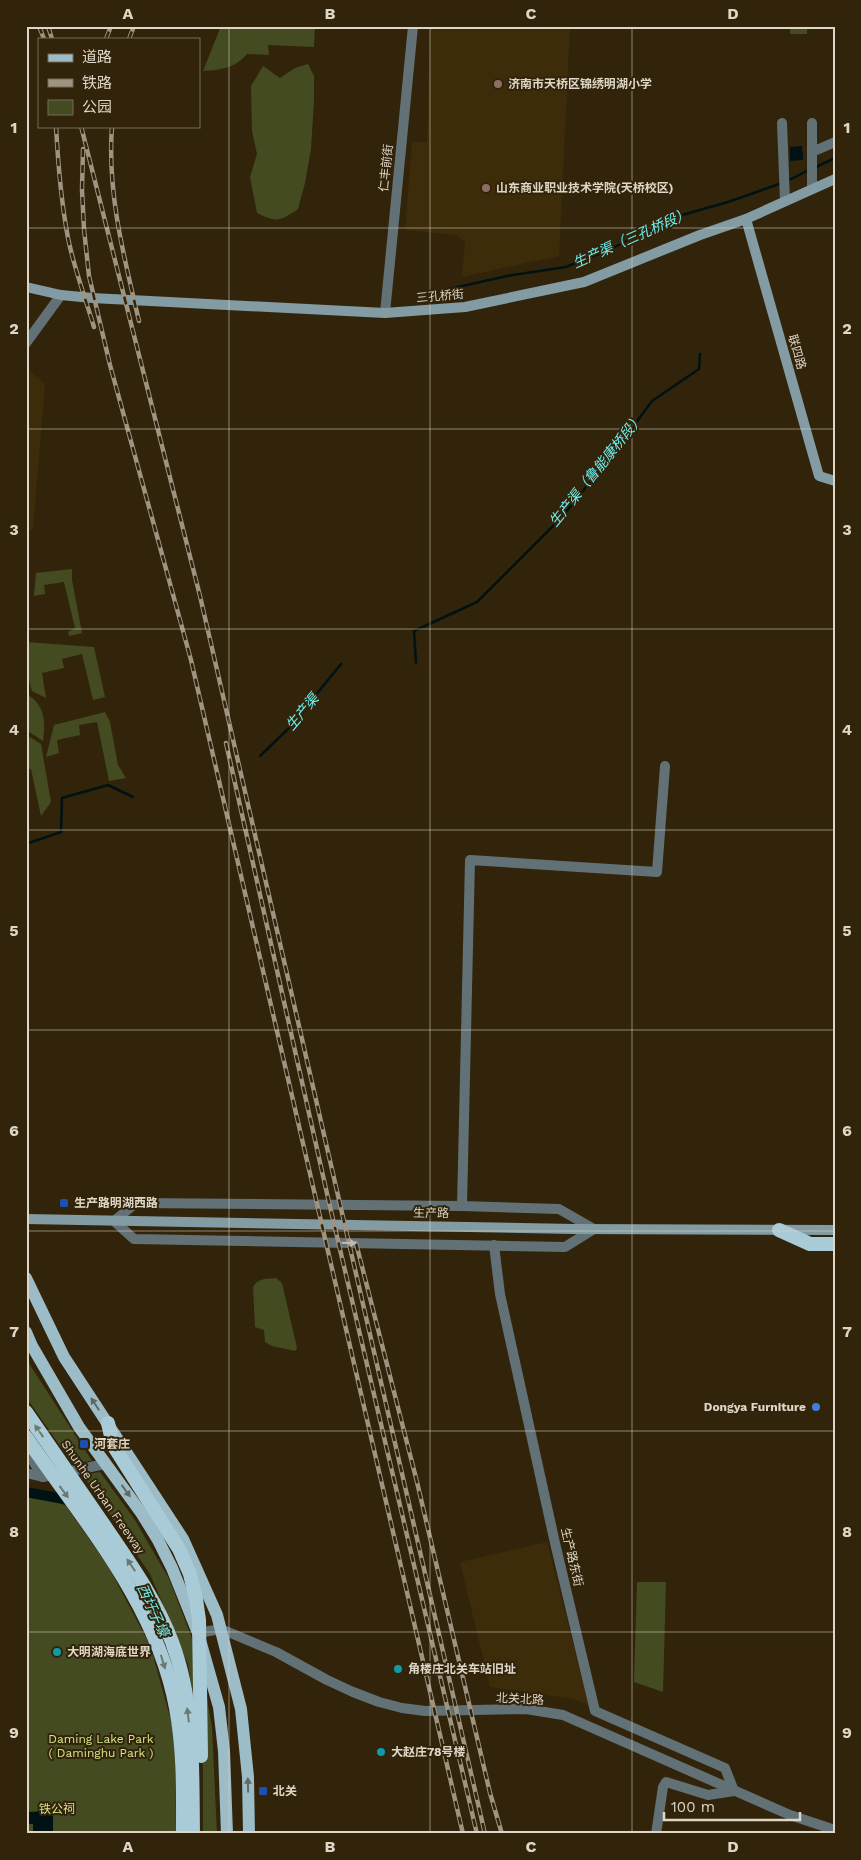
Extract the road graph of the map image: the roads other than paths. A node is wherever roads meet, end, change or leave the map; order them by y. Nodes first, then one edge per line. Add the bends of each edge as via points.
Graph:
1 (413, 26) edge
2 (782, 123) dead end
3 (812, 123) dead end
4 (835, 142) edge
5 (812, 157) junction
6 (835, 179) edge
7 (812, 189) junction
8 (784, 201) junction
9 (746, 218) junction
10 (26, 286) edge
11 (61, 295) junction
12 (385, 313) junction
13 (26, 343) edge
14 (835, 481) edge
15 (666, 766) dead end
16 (462, 1206) junction
17 (26, 1219) edge
18 (114, 1221) junction
19 (594, 1229) junction
20 (779, 1230) junction
21 (835, 1230) edge
22 (835, 1244) edge
23 (494, 1245) junction
24 (26, 1278) edge
25 (26, 1332) edge
26 (26, 1412) edge
27 (108, 1423) junction
28 (26, 1437) edge
29 (26, 1450) edge
30 (105, 1464) junction
31 (26, 1473) edge
32 (43, 1476) junction
33 (220, 1629) junction
34 (198, 1634) junction
35 (734, 1791) junction
36 (835, 1830) edge
37 (182, 1834) edge
38 (193, 1834) edge
39 (201, 1834) edge
40 (226, 1834) edge
41 (249, 1834) edge
42 (656, 1834) edge

1 - 12 street, 仁丰前街
2 - 8 street
3 - 5 street
4 - 5 street
5 - 7 street
6 - 7 main road, 三孔桥街
7 - 8 main road, 三孔桥街
8 - 9 main road, 三孔桥街
9 - 12 main road, 三孔桥街 via 584,282 465,307
9 - 14 main road, 联四路 via 819,476
10 - 11 main road, 三孔桥街
11 - 12 main road, 三孔桥街
11 - 13 street
15 - 16 street via 656,872 470,860
16 - 18 street via 136,1202
16 - 19 street via 559,1209
17 - 18 main road, 生产路
18 - 19 main road, 生产路
18 -> 23 street via 134,1239
19 - 20 main road, 生产路
19 - 23 street via 565,1247
20 - 21 main road, 生产路
20 - 22 highway via 810,1244
23 - 35 street, 生产路东街 via 500,1294 595,1711 725,1768
27 -> 24 main road via 64,1356
25 - 30 main road via 79,1427
38 -> 26 highway, Shunhe Urban Freeway, bridge via 192,1744 186,1694 172,1643 134,1569
27 - 33 main road via 183,1539 217,1615
27 - 39 highway, bridge via 113,1445 179,1550 190,1574 196,1599 199,1620
28 -> 37 highway, bridge via 121,1574 159,1648 179,1730
29 - 32 street
30 - 32 street, bridge
30 -> 34 main road via 158,1540
31 - 32 street
33 - 34 street
33 - 35 street, 北关北路 via 276,1652 327,1680 378,1702 425,1711 526,1709 563,1715
41 -> 33 main road via 248,1777 241,1709
34 - 40 main road via 219,1707 224,1751
35 - 36 street, 北关北路
35 - 42 street via 708,1795 666,1782

